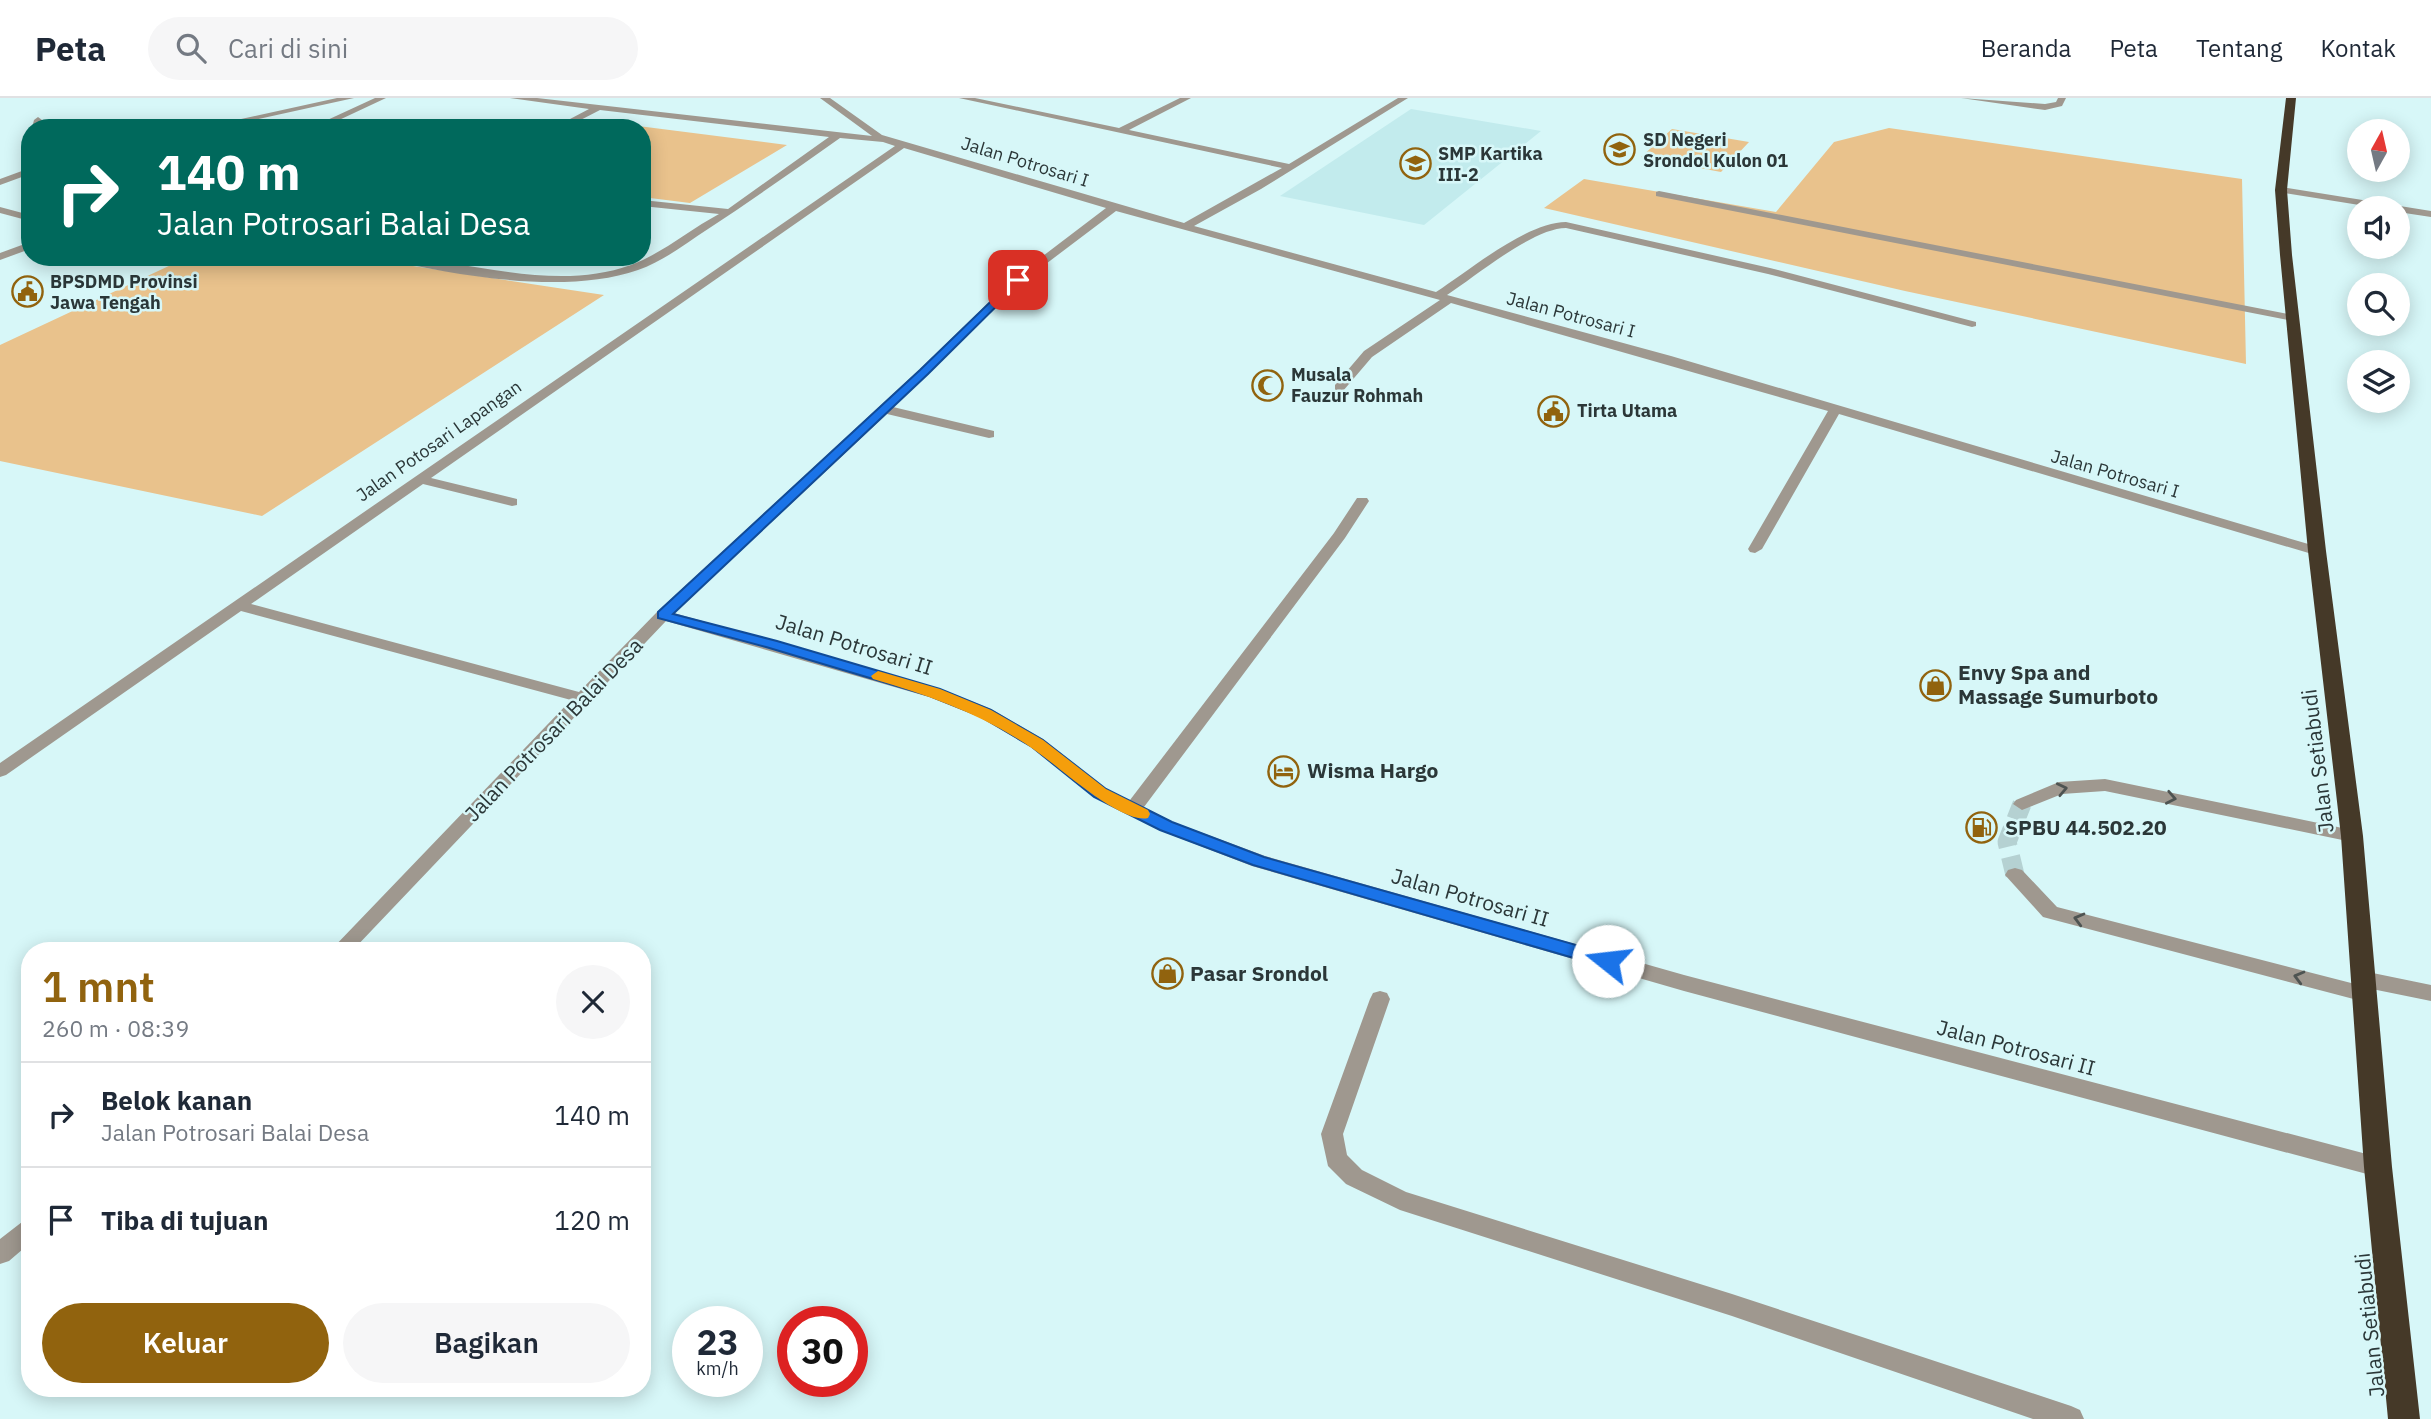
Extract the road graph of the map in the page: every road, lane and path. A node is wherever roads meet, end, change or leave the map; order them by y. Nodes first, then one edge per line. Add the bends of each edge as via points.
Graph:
1 (350, 98) edge
2 (382, 98) edge
3 (514, 98) edge
4 (824, 98) edge
5 (963, 98) edge
6 (1187, 98) edge
7 (1404, 98) edge
8 (1965, 98) edge
9 (2062, 98) edge
10 (2291, 98) edge
11 (598, 108) junction
12 (248, 119) edge
13 (334, 119) edge
14 (575, 119) edge
15 (1119, 131) junction
16 (838, 135) junction
17 (896, 143) junction
18 (1291, 167) junction
19 (21, 175) edge
20 (0, 183) edge
21 (2281, 190) junction
22 (1659, 194) dead end
23 (2347, 200) edge
24 (651, 204) edge
25 (1114, 207) junction
26 (0, 210) edge
27 (2410, 210) edge
28 (730, 212) junction
29 (2431, 214) edge
30 (21, 216) edge
31 (1185, 227) junction
32 (21, 249) edge
33 (0, 257) edge
34 (651, 260) edge
35 (446, 266) edge
36 (638, 266) edge
37 (1443, 298) junction
38 (2293, 318) junction
39 (1972, 324) dead end
40 (1339, 387) dead end
41 (884, 409) junction
42 (1835, 410) junction
43 (989, 433) dead end
44 (419, 479) junction
45 (1362, 501) dead end
46 (512, 502) dead end
47 (1755, 549) dead end
48 (2317, 551) junction
49 (238, 605) junction
50 (663, 615) junction
51 (585, 699) junction
52 (0, 771) edge
53 (2022, 804) dead end
54 (1133, 809) junction
55 (2352, 836) junction
56 (2015, 875) tunnel mouth
57 (349, 942) edge
58 (2364, 987) junction
59 (2431, 993) edge
60 (1380, 999) dead end
61 (2378, 1167) junction
62 (21, 1236) edge
63 (0, 1253) edge
64 (2070, 1419) edge
65 (2404, 1419) edge

1 - 12 street
2 - 13 street
3 - 11 street
4 - 17 street, Jalan Potrosari I via 879,137
5 - 15 street
6 - 15 street
7 - 18 street
8 - 9 street via 2045,107 2059,104
10 - 21 highway, Jalan Setiabudi
11 - 14 street
11 - 16 street
15 - 18 street
16 - 17 street
16 - 28 street
17 - 25 street, Jalan Potrosari I
17 - 44 street, Jalan Potosari Lapangan
18 - 31 street
19 - 20 street
21 - 23 street
21 - 38 highway, Jalan Setiabudi
22 - 38 street
24 - 28 street
25 - 31 street, Jalan Potrosari I
25 - 41 street, Jalan Potrosari Balai Desa via 1018,280
26 - 30 street
27 - 29 street
28 - 34 street
31 - 37 street, Jalan Potrosari I
32 - 33 street
35 - 36 street via 570,279 605,276
37 - 39 street via 1531,234 1566,225 1770,271
37 - 40 street via 1414,325 1368,354
37 - 42 street, Jalan Potrosari I
38 - 48 highway, Jalan Setiabudi
41 - 43 street
41 - 50 street, Jalan Potrosari Balai Desa
42 - 47 street
42 - 48 street, Jalan Potrosari I
44 - 46 street
44 - 49 street, Jalan Potosari Lapangan
45 - 54 street
48 - 55 highway, Jalan Setiabudi
49 - 51 street
49 - 52 street, Jalan Potosari Lapangan
50 - 51 street, Jalan Potrosari Balai Desa
50 - 54 street, Jalan Potrosari II via 922,689 985,713 1037,743 1100,793
51 - 57 street, Jalan Potrosari Balai Desa
53 -> 55 street via 2059,788 2105,785
54 - 61 street, Jalan Potrosari II via 1259,861 1684,983
55 - 58 highway, Jalan Setiabudi
58 -> 56 street via 2050,912
58 - 59 street
58 - 61 highway, Jalan Setiabudi
60 - 64 street via 1332,1134 1336,1159 1354,1177 1400,1200
61 - 65 highway, Jalan Setiabudi
62 - 63 street

